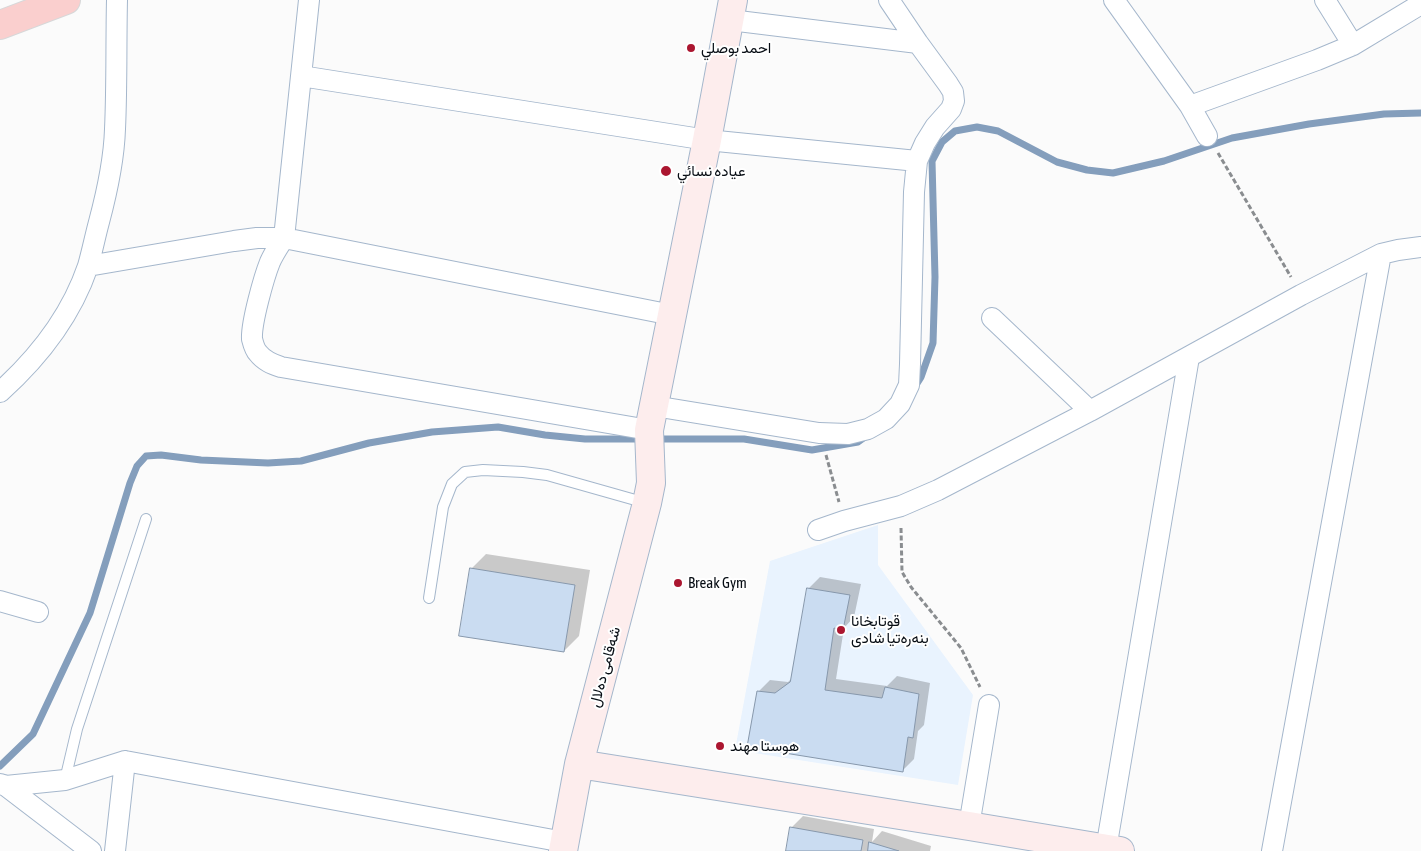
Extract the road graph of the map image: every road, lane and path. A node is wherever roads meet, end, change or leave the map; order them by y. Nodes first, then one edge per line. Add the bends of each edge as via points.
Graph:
1 (66, 0) edge
2 (117, 0) edge
3 (309, 0) edge
4 (890, 0) edge
5 (1114, 0) edge
6 (1326, 0) edge
7 (1421, 4) edge
8 (732, 10) edge
9 (0, 25) edge
10 (918, 42) junction
11 (1353, 45) junction
12 (301, 76) junction
13 (1190, 106) junction
14 (1207, 136) joint
15 (708, 140) junction
16 (918, 161) junction
17 (284, 238) junction
18 (1421, 248) edge
19 (1381, 254) junction
20 (88, 266) junction
21 (1301, 295) junction
22 (672, 316) junction
23 (992, 318) dead end
24 (1189, 356) junction
25 (0, 392) edge
26 (1090, 411) junction
27 (651, 418) junction
28 (820, 432) junction
29 (649, 493) junction
30 (901, 506) junction
31 (146, 519) dead end
32 (844, 521) junction
33 (818, 530) dead end
34 (429, 598) dead end
35 (0, 602) edge
36 (38, 612) dead end
37 (989, 706) joint
38 (125, 761) junction
39 (579, 764) junction
40 (66, 780) junction
41 (3, 785) edge
42 (969, 826) junction
43 (563, 847) edge
44 (1067, 847) edge
45 (1113, 850) edge
46 (91, 851) edge
47 (115, 851) edge
48 (1272, 851) edge

1 - 9 highway
2 - 20 street via 113,159
3 - 12 street
4 - 10 street
5 - 13 street
6 - 11 street
7 - 11 street
8 - 10 street
8 - 15 main road, شەقامی دەلال
10 - 16 street via 953,92 954,101 925,143
11 - 13 street
12 - 15 street
12 - 17 street
13 - 14 street
14 - 21 path
15 - 16 street
15 - 22 main road, شەقامی دەلال
16 - 28 street via 914,192 909,385 900,404 886,419 868,430 848,434
17 - 20 street via 234,241
17 - 22 street
17 - 27 street via 266,272 253,325 252,339 257,353 268,363
18 - 19 street
19 - 21 street
19 - 48 street
20 - 25 street via 59,326 39,354
21 - 24 street
22 - 27 main road, شەقامی دەلال
23 - 26 street
24 - 26 street
24 - 45 street
26 - 30 street
27 - 28 street
27 - 29 main road, شەقامی دەلال
28 - 32 path
29 - 34 lane via 523,472 465,472 452,484 443,507
29 - 39 main road, شەقامی دەلال
30 - 32 street
30 - 37 path via 902,572 961,648
31 - 40 lane via 77,729
32 - 33 street
35 - 36 street
37 - 42 street
38 - 40 street
38 - 43 street
38 - 47 street
39 - 42 main road
39 - 43 main road, شەقامی دەلال
40 - 41 street
41 - 46 street
42 - 44 main road
44 - 45 main road

